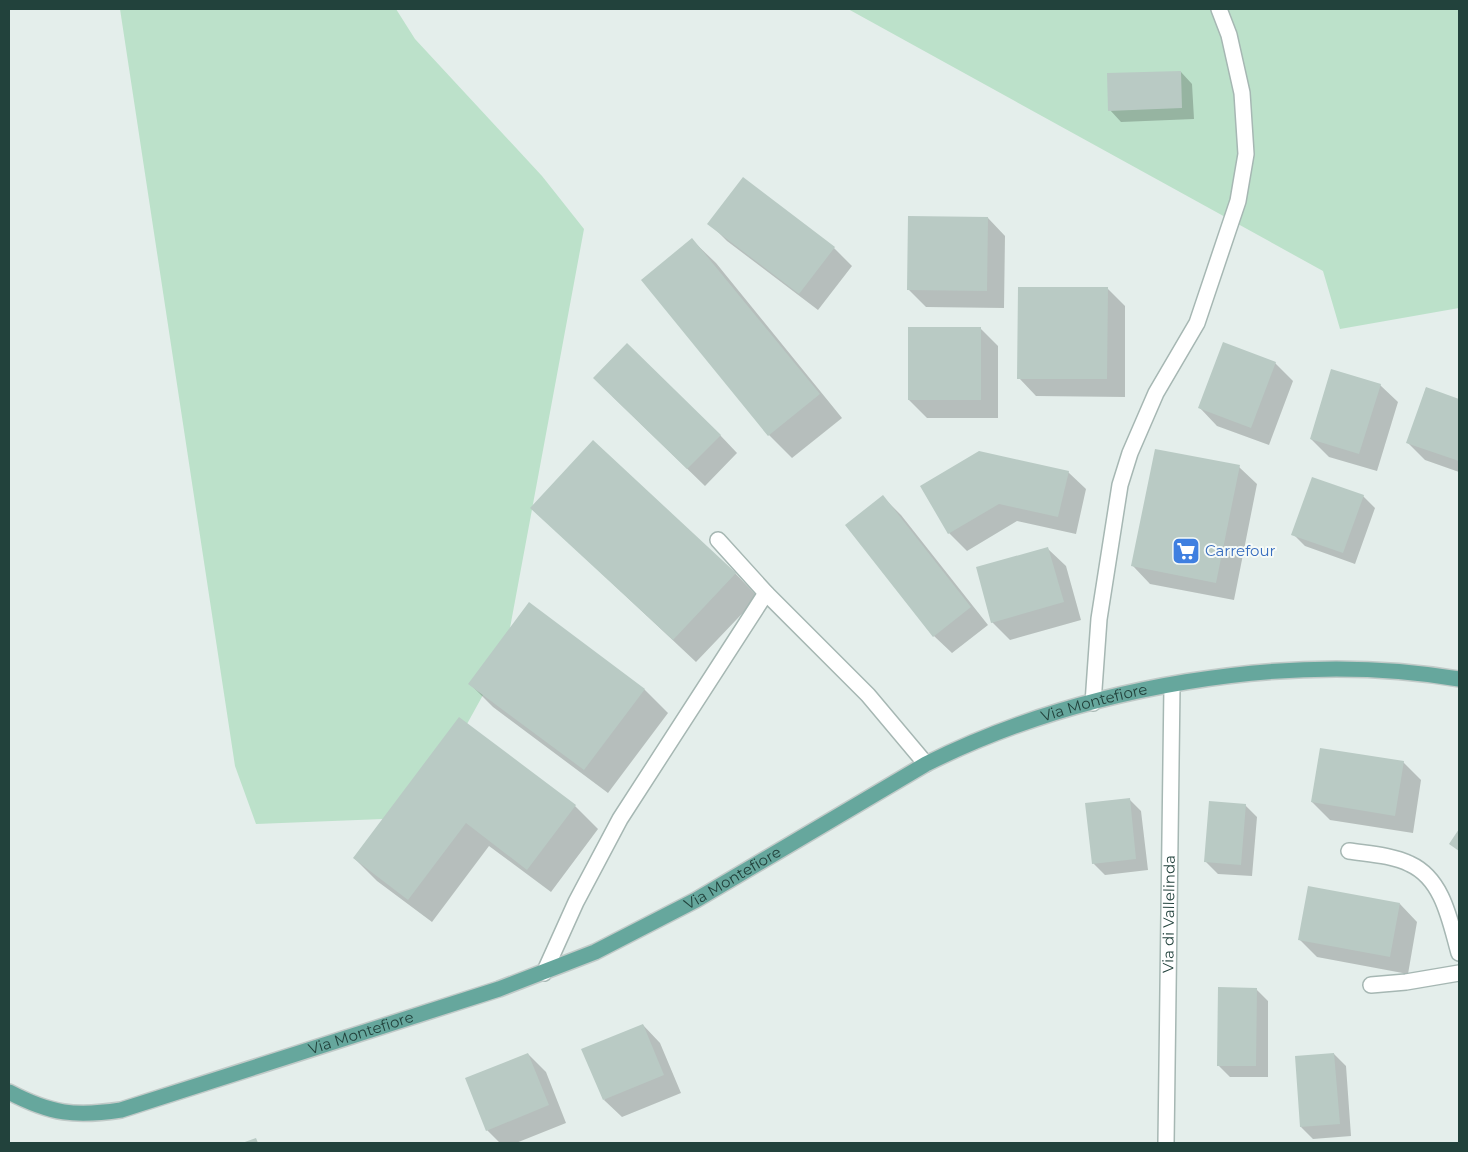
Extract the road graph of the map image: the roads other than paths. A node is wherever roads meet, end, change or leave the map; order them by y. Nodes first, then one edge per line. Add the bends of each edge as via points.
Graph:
1 (1219, 9) edge
2 (718, 540) dead end
3 (766, 593) junction
4 (1459, 679) edge
5 (1172, 686) junction
6 (1093, 703) junction
7 (926, 764) junction
8 (1349, 851) dead end
9 (1459, 953) edge
10 (544, 972) junction
11 (1459, 973) edge
12 (1370, 985) dead end
13 (9, 1092) edge
14 (1166, 1143) edge

1 - 6 street via 1230,35 1242,92 1246,154 1238,201 1197,323 1152,402 1120,485 1098,619
2 - 3 street
3 - 7 street via 868,695
3 - 10 street via 620,819
4 - 5 main road, Via Montefiore via 1402,671 1306,669
5 - 6 main road, Via Montefiore
5 - 14 street, Via di Vallelinda
6 - 7 main road, Via Montefiore via 1015,725
7 - 10 main road, Via Montefiore via 662,918 595,952
8 - 9 street via 1403,861 1427,875 1440,894
10 - 13 main road, Via Montefiore via 121,1110 68,1113 35,1105
11 - 12 street

